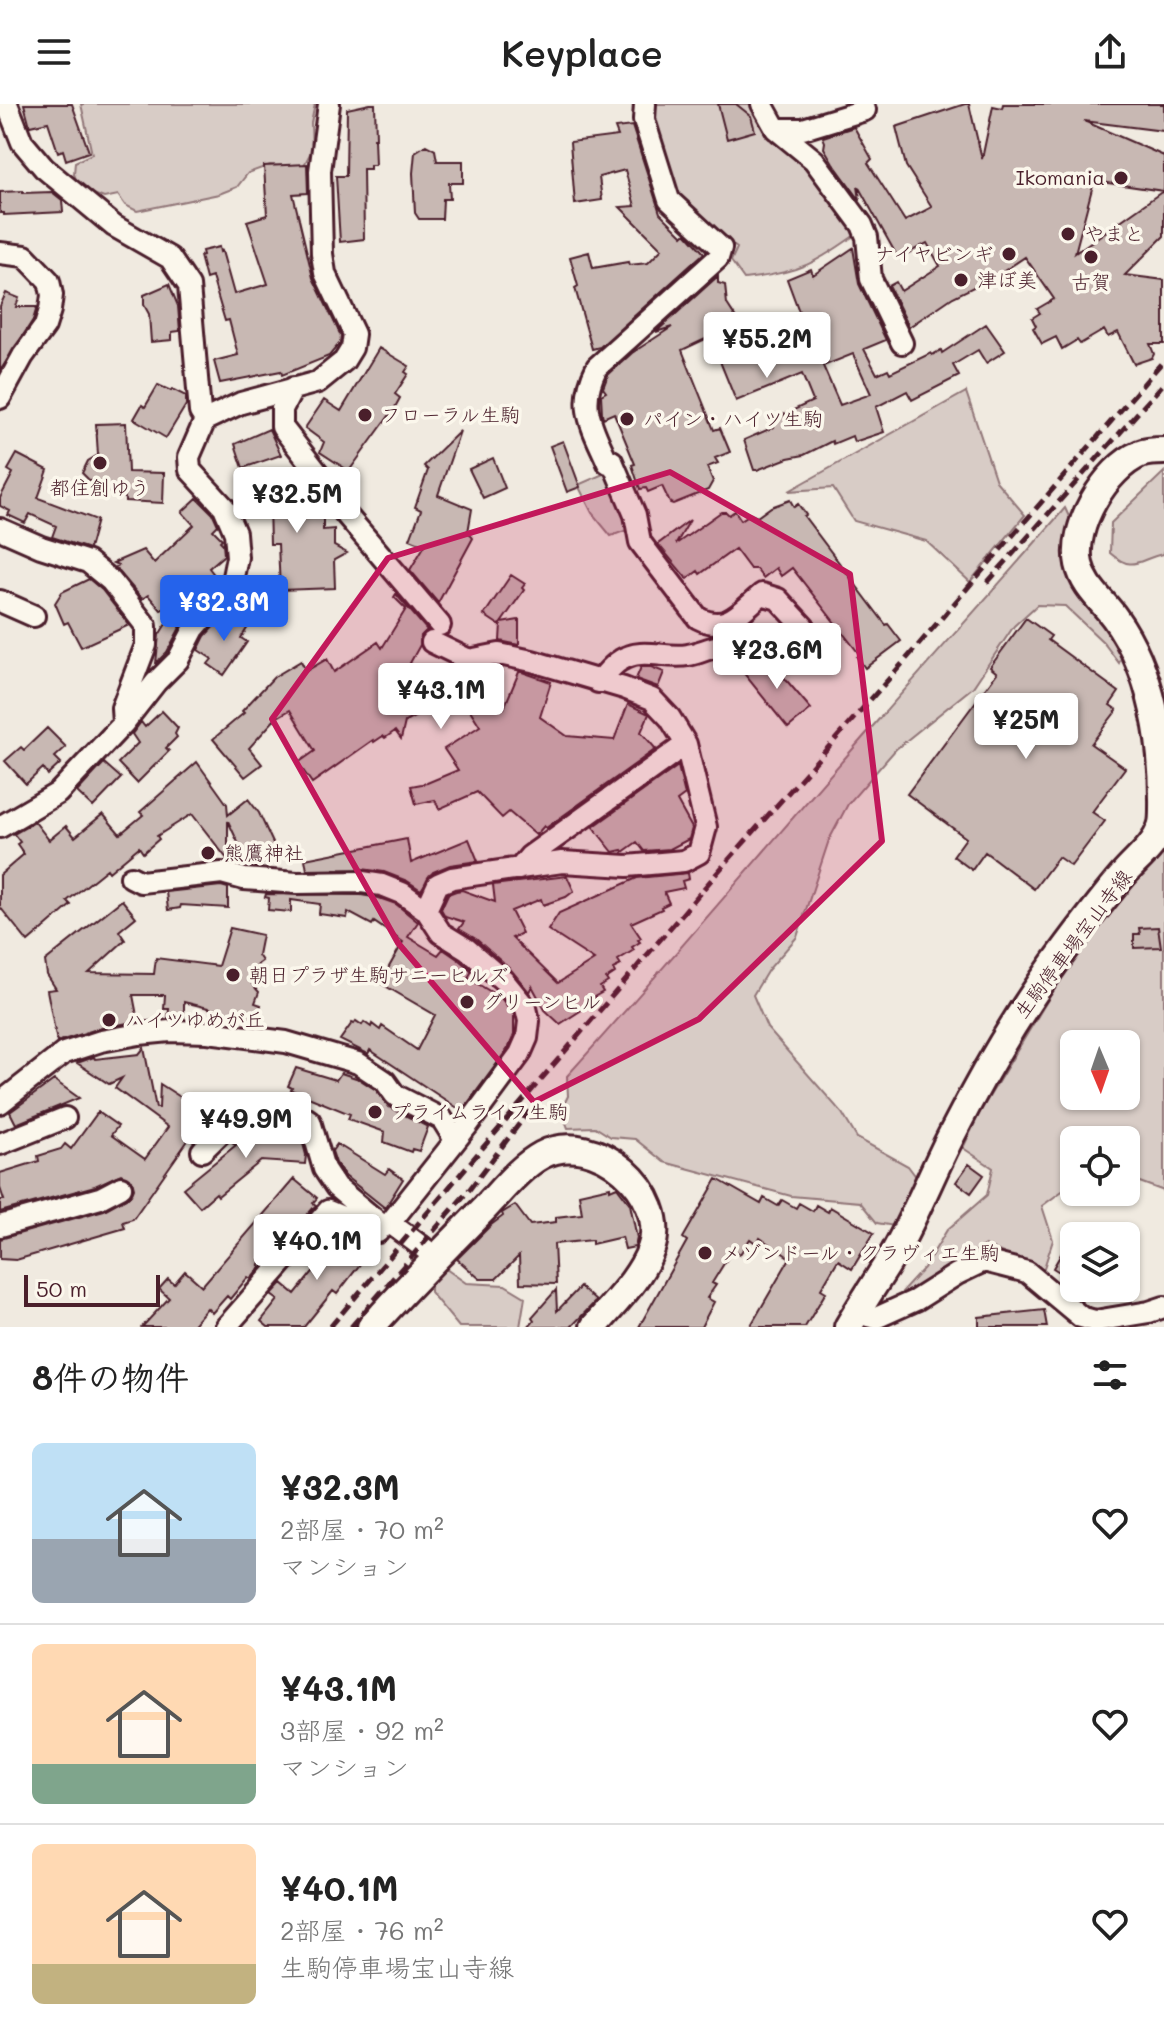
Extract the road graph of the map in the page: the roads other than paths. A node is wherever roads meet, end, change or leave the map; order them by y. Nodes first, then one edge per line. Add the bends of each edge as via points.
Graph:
1 (7, 104) edge
2 (329, 104) edge
3 (645, 104) edge
4 (762, 104) edge
5 (865, 110) dead end
6 (776, 129) junction
7 (0, 253) edge
8 (902, 343) dead end
9 (293, 388) junction
10 (0, 398) edge
11 (205, 420) junction
12 (1164, 451) edge
13 (0, 529) edge
14 (0, 601) edge
15 (34, 616) dead end
16 (598, 682) junction
17 (123, 724) junction
18 (686, 744) junction
19 (0, 827) edge
20 (1157, 850) edge
21 (519, 869) junction
22 (131, 877) dead end
23 (426, 910) junction
24 (0, 1103) edge
25 (65, 1118) dead end
26 (455, 1140) junction
27 (202, 1151) dead end
28 (2, 1154) edge
29 (121, 1187) dead end
30 (387, 1225) junction
31 (0, 1226) edge
32 (437, 1258) junction
33 (1164, 1307) edge
34 (863, 1315) edge
35 (226, 1327) edge
36 (371, 1327) edge
37 (594, 1327) edge

1 - 11 street via 22,142 44,168 114,226 170,258 189,286 200,412
2 - 9 street via 320,171 322,254 325,273 354,334 352,348 330,374
3 - 16 street via 644,120 669,200 721,248 718,258 597,367 589,382 587,416 635,515 640,542 698,618 711,625 728,622 762,594 778,599 804,627 798,645 767,639 690,655 647,653 621,660
4 - 6 street
5 - 6 street via 803,129
6 - 8 street via 814,160 862,225 871,279
7 - 10 street via 25,256 49,281 52,295 45,326
9 - 11 street
9 - 16 street via 282,409 282,427 436,633 469,660 499,654
11 - 17 street via 189,457 190,470 224,507 235,533 231,587
12 - 20 main road, 生駒停車場宝山寺線 via 1141,454 1107,481 1086,515 1078,542 1079,565 1091,591 1115,618 1149,689 1163,771
13 - 17 street via 88,562 111,581 146,626 146,645 122,708
14 - 15 street
16 - 18 street via 652,699
17 - 19 street via 58,793
18 - 21 street
18 - 21 street via 706,827 699,853 684,861 627,866 562,862
20 - 34 main road, 生駒停車場宝山寺線 via 1124,874 1003,1039
21 - 23 street via 438,884
22 - 23 street via 141,882 222,873 284,882 362,882 402,893
23 - 26 street via 441,933 504,981 526,1008 529,1021 520,1054
24 - 26 street via 64,1053 139,1034 208,1032 286,1042 358,1063 385,1081 395,1095 442,1119
25 - 28 street
26 - 30 street
27 - 30 street via 240,1114 295,1111 310,1121 324,1169 336,1187
29 - 31 street via 100,1198
30 - 32 street
30 - 35 street via 378,1232 328,1211
32 - 36 main road
32 - 37 main road via 543,1154 570,1149 596,1153 621,1166 642,1191 653,1219 652,1247 637,1277
33 - 34 street via 1095,1321 1081,1317 1027,1272 984,1261 876,1318

